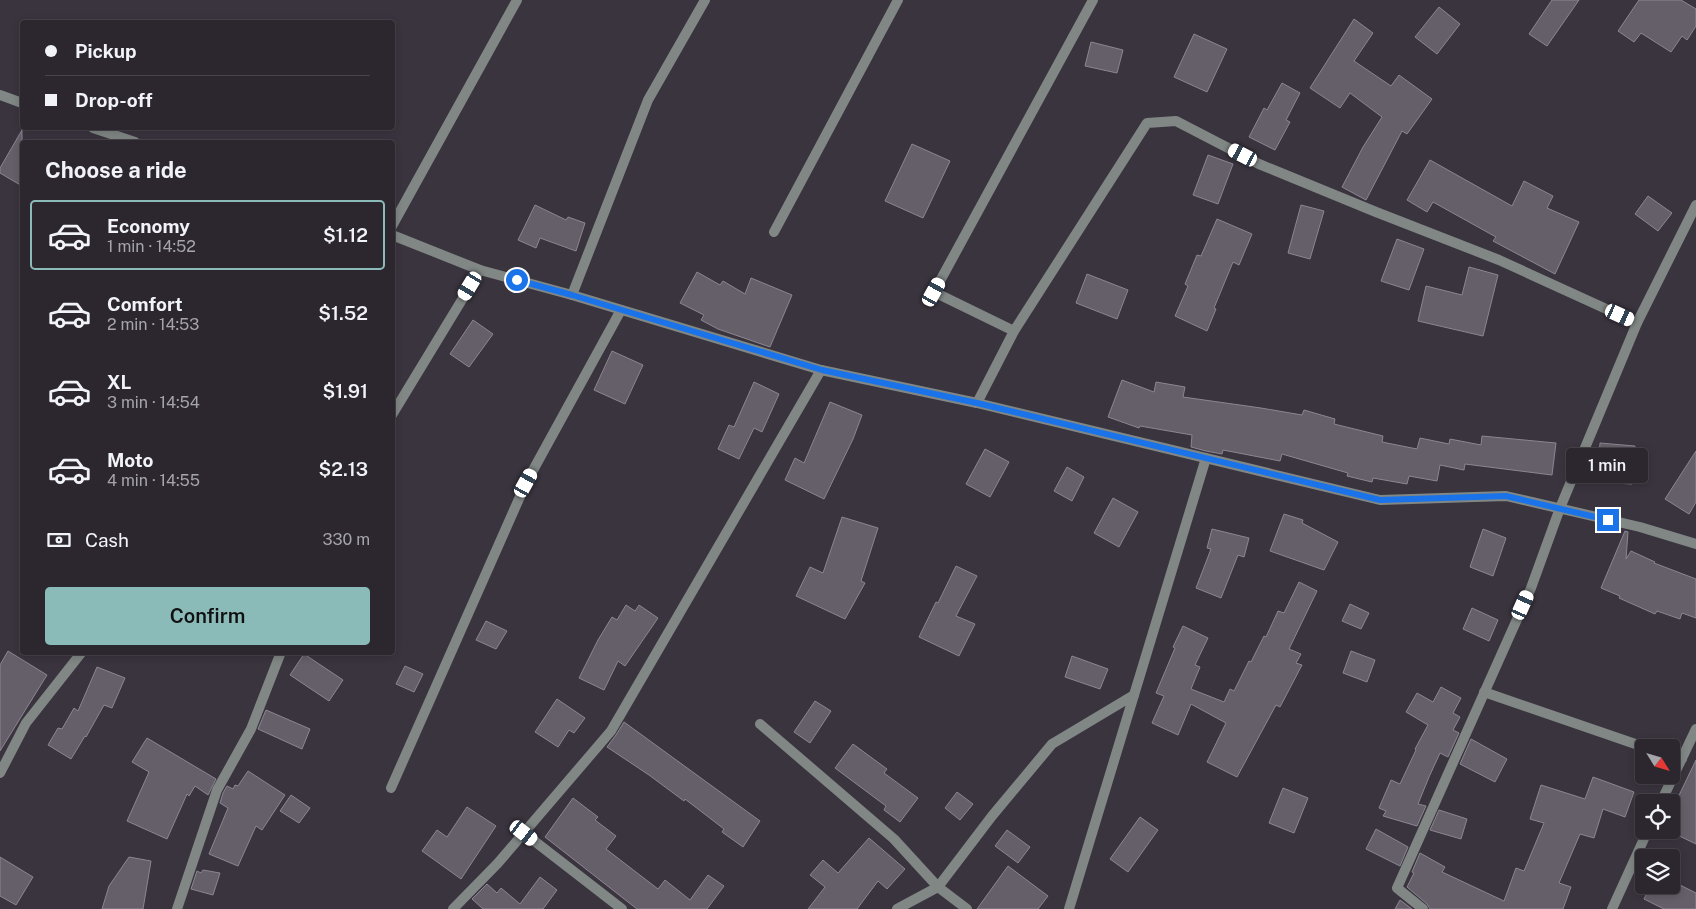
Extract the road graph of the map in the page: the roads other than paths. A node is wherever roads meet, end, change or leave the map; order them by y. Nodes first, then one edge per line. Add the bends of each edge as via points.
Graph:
1 (518, 0) edge
2 (704, 0) edge
3 (898, 0) edge
4 (1093, 0) edge
5 (0, 94) edge
6 (20, 101) edge
7 (99, 130) edge
8 (129, 140) edge
9 (1696, 205) edge
10 (395, 221) edge
11 (774, 232) dead end
12 (395, 237) edge
13 (480, 270) junction
14 (572, 295) junction
15 (621, 310) junction
16 (1637, 323) junction
17 (1014, 331) junction
18 (822, 370) junction
19 (977, 403) junction
20 (395, 410) edge
21 (1206, 458) junction
22 (1560, 508) junction
23 (1696, 544) edge
24 (80, 655) edge
25 (279, 655) edge
26 (1484, 692) junction
27 (1134, 695) junction
28 (760, 724) dead end
29 (1696, 729) edge
30 (1635, 744) edge
31 (1682, 759) joint
32 (0, 773) edge
33 (391, 788) dead end
34 (1665, 794) edge
35 (524, 833) junction
36 (1644, 839) edge
37 (938, 887) junction
38 (177, 909) edge
39 (453, 909) edge
40 (622, 909) edge
41 (897, 909) edge
42 (967, 909) edge
43 (1069, 909) edge
44 (1423, 909) edge
45 (1612, 909) edge

1 - 10 street
2 - 14 street via 648,100
3 - 11 street
4 - 17 street via 934,292
5 - 6 street
7 - 8 street
9 - 16 street
12 - 13 street
13 - 14 street
13 - 20 street
14 - 15 street
15 - 18 street
15 - 33 street via 526,483
16 - 17 street via 1499,260 1259,164 1176,121 1147,123
16 - 22 street
17 - 19 street
18 - 19 street
18 - 35 street via 611,731
19 - 21 street
21 - 22 street via 1380,500 1506,496
21 - 27 street
22 - 23 street
22 - 26 street via 1531,588
24 - 32 street via 26,723
25 - 38 street via 251,729 216,790
26 - 30 street
26 - 44 street via 1397,888
27 - 37 street via 1052,744
27 - 43 street
28 - 37 street via 894,839
29 - 31 street
31 - 34 street
35 - 39 street
35 - 40 street
36 - 45 street
37 - 41 street
37 - 42 street

